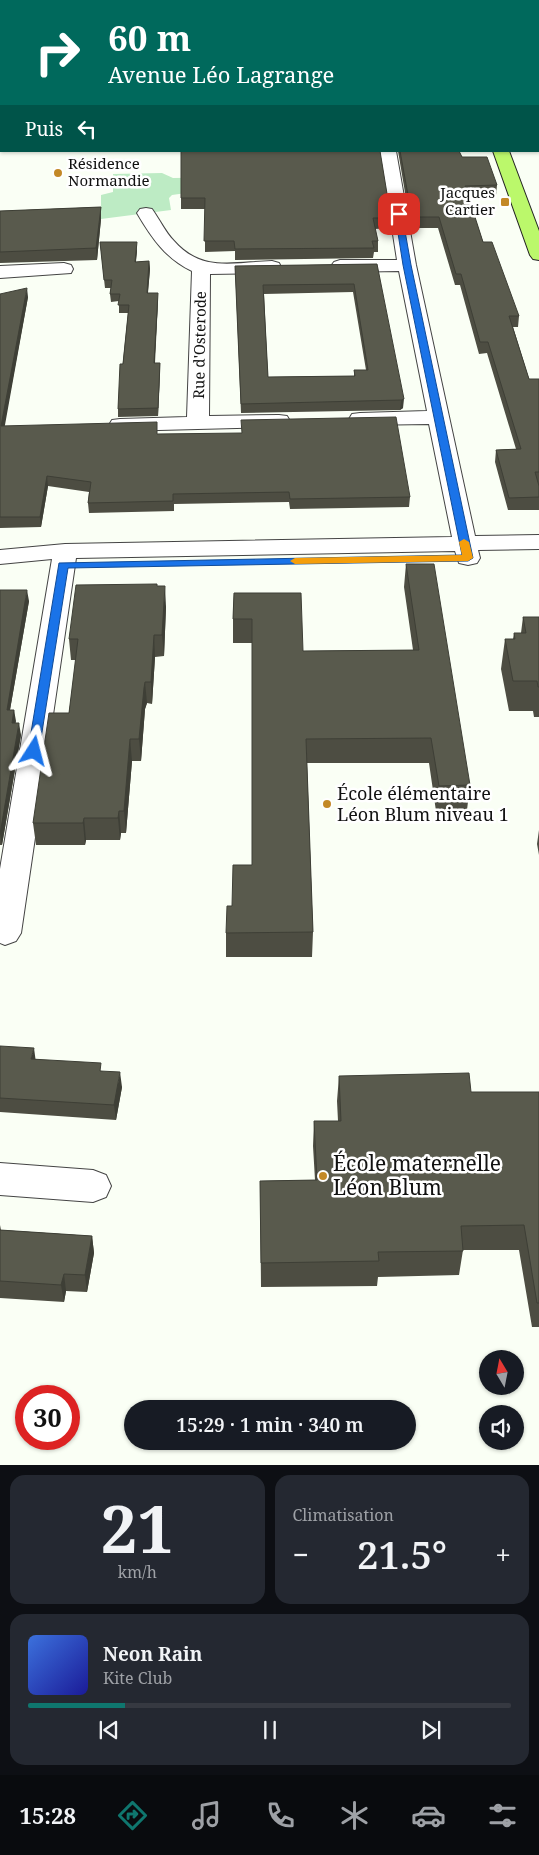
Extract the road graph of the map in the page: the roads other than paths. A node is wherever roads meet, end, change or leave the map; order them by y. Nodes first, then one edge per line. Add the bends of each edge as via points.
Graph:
1 (388, 152) edge
2 (501, 152) edge
3 (516, 152) edge
4 (539, 208) edge
5 (146, 213) dead end
6 (539, 255) edge
7 (407, 265) junction
8 (319, 266) edge
9 (289, 267) edge
10 (201, 268) junction
11 (64, 269) dead end
12 (0, 272) edge
13 (439, 417) junction
14 (343, 420) edge
15 (295, 421) edge
16 (198, 423) junction
17 (116, 425) edge
18 (539, 542) edge
19 (466, 551) junction
20 (0, 557) edge
21 (539, 557) edge
22 (64, 558) junction
23 (0, 567) edge
24 (5, 933) dead end
25 (0, 1180) edge
26 (93, 1186) dead end

1 - 7 street
2 - 6 main road
3 - 4 main road
5 - 10 street, Rue d'Osterode via 173,250
7 - 8 street
7 - 13 street
9 - 10 street, Rue d'Osterode
10 - 16 street, Rue d'Osterode
11 - 12 street
13 - 14 street
13 - 19 street
15 - 16 street, Rue d'Osterode
16 - 17 street, Rue d'Osterode
18 - 19 street
19 - 21 street
19 - 22 street
20 - 22 street
22 - 23 street
22 - 24 street
25 - 26 street

